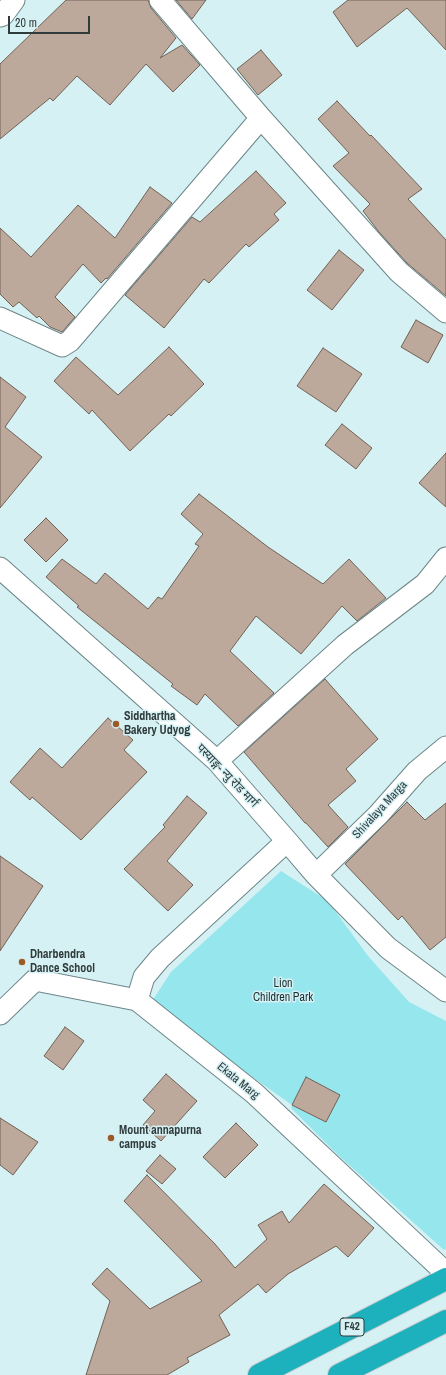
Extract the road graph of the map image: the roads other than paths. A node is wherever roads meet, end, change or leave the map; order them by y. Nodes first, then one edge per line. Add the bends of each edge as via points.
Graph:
1 (14, 0) edge
2 (160, 0) edge
3 (0, 16) edge
4 (261, 118) junction
5 (446, 312) edge
6 (0, 318) edge
7 (446, 558) edge
8 (0, 568) edge
9 (446, 746) edge
10 (217, 761) junction
11 (288, 841) junction
12 (316, 875) junction
13 (446, 991) edge
14 (136, 1000) junction
15 (0, 1014) edge
16 (446, 1273) edge
17 (446, 1279) edge
18 (446, 1321) edge
19 (259, 1375) edge
20 (339, 1375) edge

1 - 3 street
2 - 4 street
4 - 5 street via 399,272
4 - 6 street via 70,341 62,346 58,345
7 - 10 street via 426,584 345,646
8 - 10 street, पस्याङ्ग- न्यु रोड मार्ग
9 - 12 street, Shivalaya Marga via 416,771 378,815
10 - 11 street, पस्याङ्ग- न्यु रोड मार्ग
11 - 12 street, पस्याङ्ग- न्यु रोड मार्ग
11 - 14 street via 160,958 144,977
12 - 13 street, पस्याङ्ग- न्यु रोड मार्ग via 388,948
14 - 15 street, Ekata Marg via 35,980
14 - 16 street, Ekata Marg via 254,1093
17 - 19 highway, F42
18 - 20 highway

